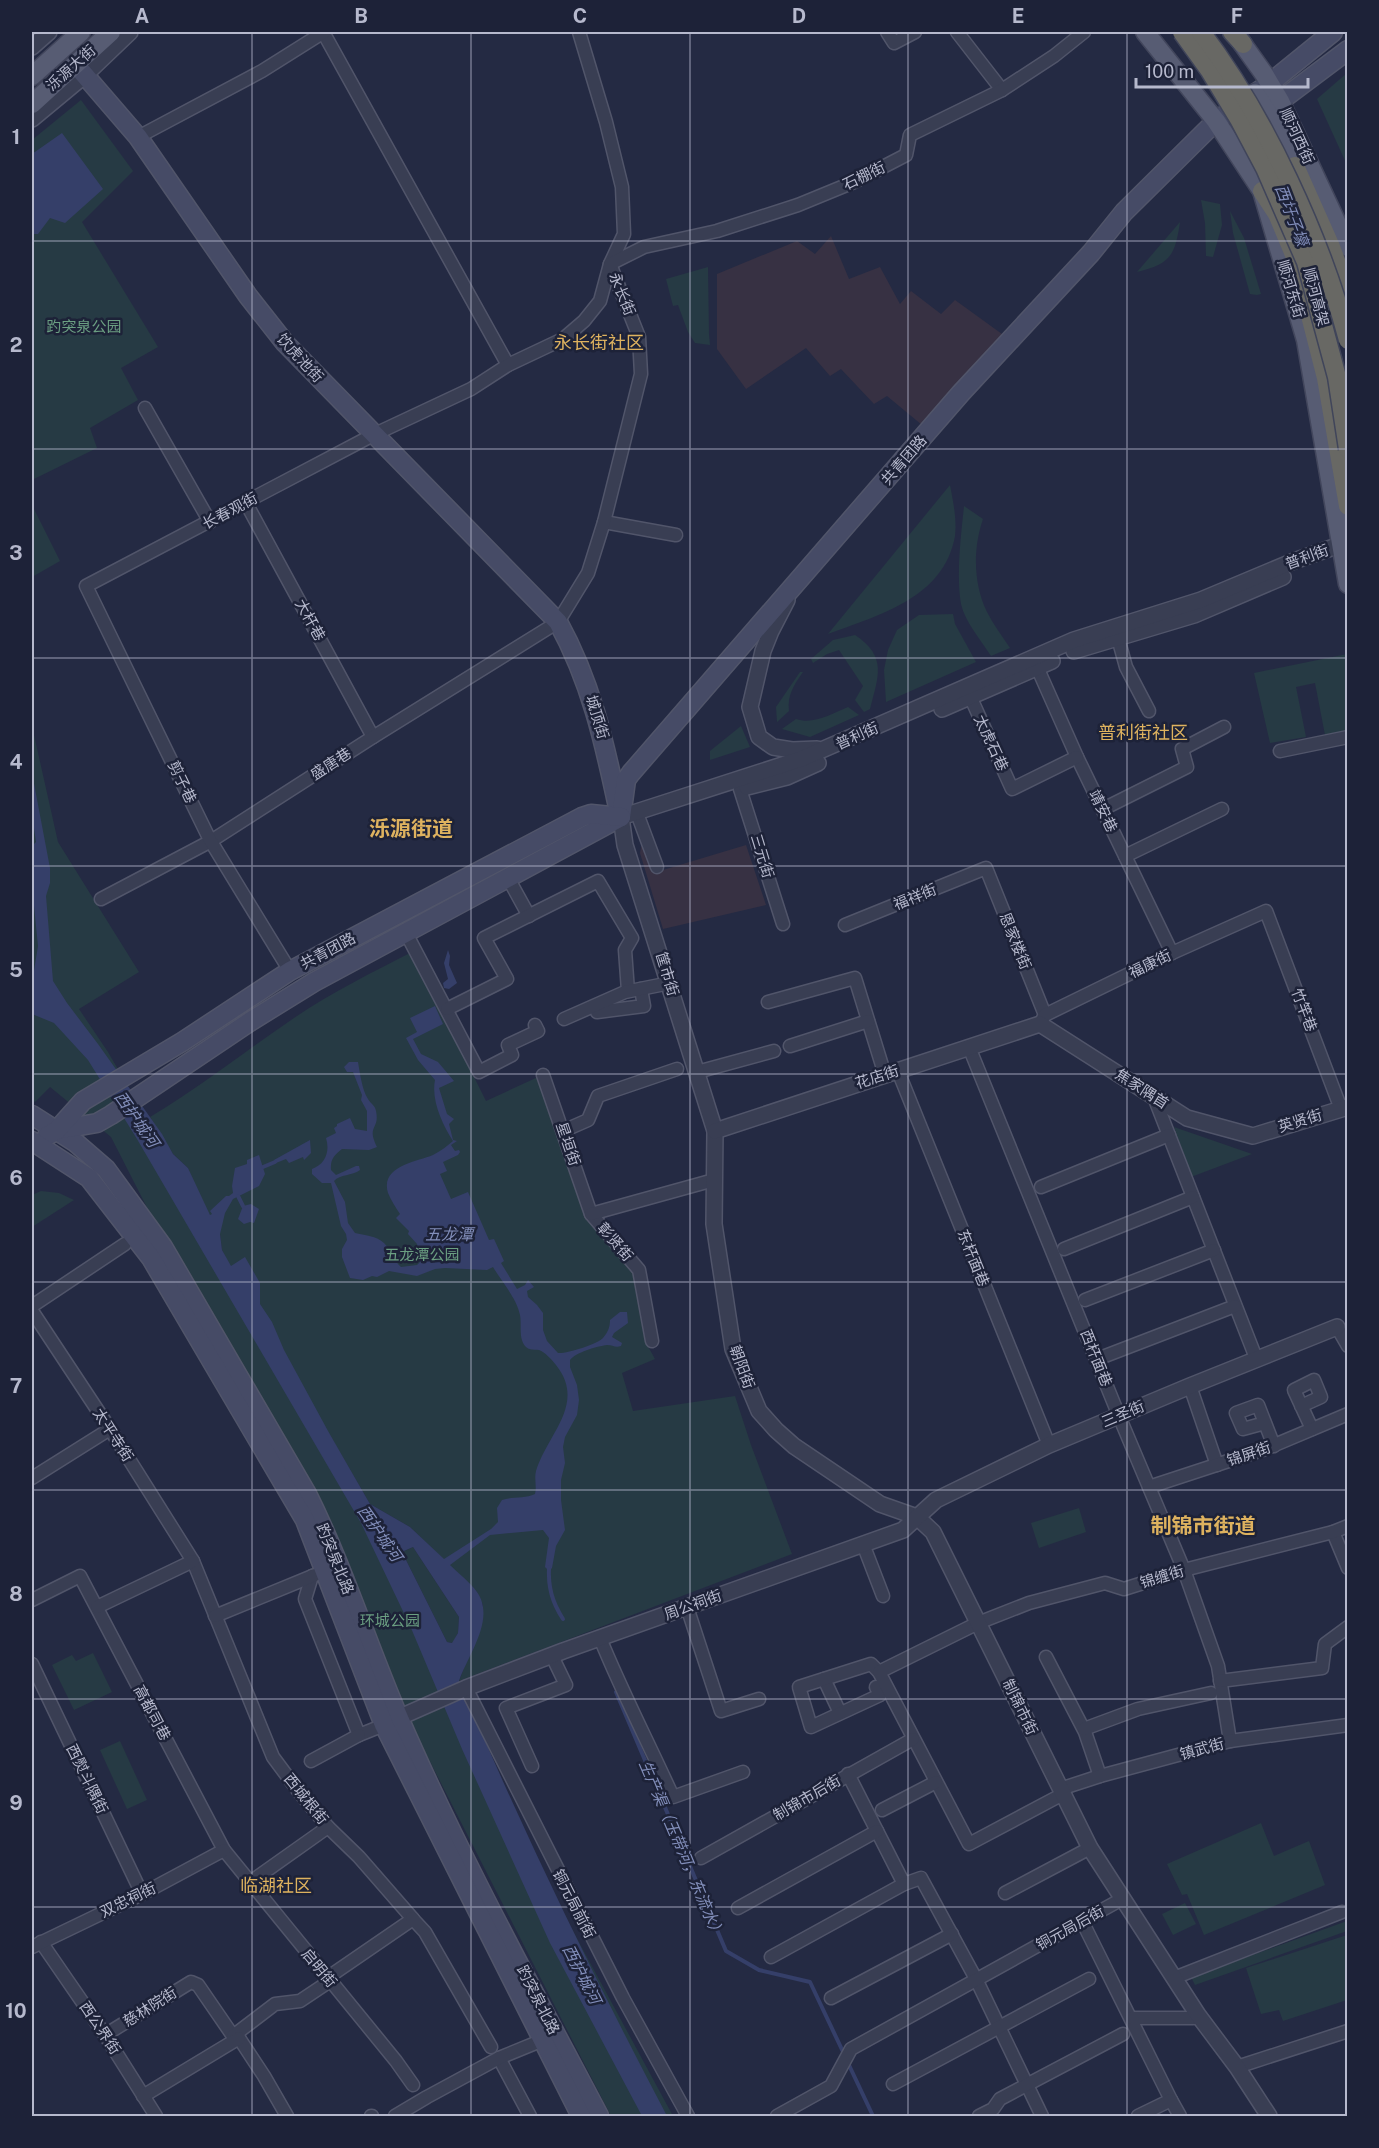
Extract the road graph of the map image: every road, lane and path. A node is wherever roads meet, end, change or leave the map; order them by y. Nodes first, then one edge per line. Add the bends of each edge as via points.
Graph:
1 (49, 32) edge
2 (81, 32) edge
3 (111, 32) edge
4 (130, 32) edge
5 (324, 32) edge
6 (579, 32) edge
7 (887, 32) edge
8 (915, 32) edge
9 (957, 32) edge
10 (1084, 32) edge
11 (1145, 32) edge
12 (1182, 32) edge
13 (1201, 32) edge
14 (1333, 32) edge
15 (1237, 36) edge
16 (32, 47) edge
17 (1347, 50) edge
18 (80, 70) junction
19 (32, 76) edge
20 (1002, 90) junction
21 (1258, 91) junction
22 (32, 105) edge
23 (1262, 115) junction
24 (1223, 116) junction
25 (32, 118) edge
26 (138, 136) junction
27 (1228, 138) junction
28 (1295, 166) junction
29 (1262, 191) junction
30 (1347, 247) edge
31 (1347, 254) edge
32 (610, 264) junction
33 (1347, 293) edge
34 (1347, 340) edge
35 (508, 365) junction
36 (145, 408) dead end
37 (373, 435) junction
38 (1347, 449) edge
39 (246, 503) junction
40 (1347, 506) edge
41 (210, 522) junction
42 (604, 522) junction
43 (676, 535) dead end
44 (1344, 544) edge
45 (795, 584) junction
46 (1347, 584) edge
47 (86, 586) joint
48 (558, 622) junction
49 (1118, 638) junction
50 (1037, 667) junction
51 (970, 696) junction
52 (1149, 711) dead end
53 (1224, 727) dead end
54 (373, 736) junction
55 (1347, 736) edge
56 (852, 739) junction
57 (1280, 751) dead end
58 (1077, 757) junction
59 (740, 789) junction
60 (1103, 809) junction
61 (1222, 809) dead end
62 (629, 817) junction
63 (211, 841) junction
64 (1125, 856) junction
65 (657, 867) dead end
66 (986, 868) joint
67 (508, 879) junction
68 (100, 899) dead end
69 (1266, 911) joint
70 (529, 916) junction
71 (783, 924) dead end
72 (845, 926) dead end
73 (406, 933) junction
74 (1172, 953) junction
75 (290, 971) junction
76 (670, 983) junction
77 (641, 989) junction
78 (628, 991) junction
79 (768, 1002) dead end
80 (447, 1009) junction
81 (597, 1012) dead end
82 (564, 1018) dead end
83 (1042, 1019) junction
84 (868, 1021) junction
85 (535, 1025) dead end
86 (790, 1046) dead end
87 (969, 1047) junction
88 (774, 1051) dead end
89 (676, 1069) dead end
90 (697, 1072) junction
91 (891, 1073) junction
92 (543, 1076) dead end
93 (1154, 1097) junction
94 (1344, 1108) edge
95 (32, 1115) edge
96 (57, 1130) junction
97 (563, 1131) junction
98 (715, 1131) junction
99 (1169, 1135) junction
100 (1253, 1136) joint
101 (33, 1143) edge
102 (714, 1180) junction
103 (1041, 1187) dead end
104 (1193, 1197) junction
105 (591, 1214) junction
106 (124, 1244) dead end
107 (1064, 1249) dead end
108 (1214, 1250) junction
109 (1085, 1300) dead end
110 (32, 1305) edge
111 (1235, 1306) junction
112 (32, 1311) edge
113 (1337, 1327) joint
114 (652, 1341) dead end
115 (1347, 1346) edge
116 (1105, 1356) dead end
117 (1256, 1359) junction
118 (1190, 1386) junction
119 (1301, 1406) dead end
120 (1347, 1414) edge
121 (1119, 1416) junction
122 (1265, 1423) dead end
123 (110, 1429) junction
124 (1312, 1429) junction
125 (1049, 1445) junction
126 (1274, 1446) junction
127 (1217, 1465) junction
128 (32, 1478) edge
129 (1149, 1486) junction
130 (917, 1516) junction
131 (1347, 1526) edge
132 (1332, 1532) junction
133 (864, 1544) junction
134 (193, 1561) junction
135 (1347, 1568) edge
136 (1184, 1570) junction
137 (319, 1574) junction
138 (883, 1596) dead end
139 (32, 1600) edge
140 (97, 1607) junction
141 (687, 1607) junction
142 (215, 1616) junction
143 (978, 1623) junction
144 (1347, 1628) edge
145 (600, 1638) junction
146 (552, 1656) junction
147 (1046, 1657) dead end
148 (32, 1664) edge
149 (879, 1672) junction
150 (824, 1679) junction
151 (1220, 1681) junction
152 (876, 1687) dead end
153 (466, 1688) junction
154 (1212, 1693) dead end
155 (759, 1699) dead end
156 (840, 1713) junction
157 (397, 1719) junction
158 (1347, 1725) edge
159 (1084, 1729) junction
160 (359, 1735) junction
161 (913, 1738) junction
162 (1230, 1741) junction
163 (311, 1761) dead end
164 (532, 1766) dead end
165 (743, 1772) dead end
166 (848, 1774) junction
167 (1100, 1776) junction
168 (936, 1782) junction
169 (1062, 1792) junction
170 (882, 1810) dead end
171 (328, 1827) junction
172 (877, 1831) junction
173 (1090, 1848) junction
174 (224, 1850) junction
175 (701, 1858) dead end
176 (249, 1883) junction
177 (904, 1884) junction
178 (1005, 1893) dead end
179 (142, 1894) junction
180 (1122, 1899) junction
181 (738, 1908) dead end
182 (1342, 1912) dead end
183 (412, 1918) junction
184 (1082, 1921) junction
185 (952, 1934) junction
186 (36, 1944) edge
187 (771, 1957) dead end
188 (1174, 1978) junction
189 (328, 1979) junction
190 (976, 1979) junction
191 (1089, 1979) dead end
192 (831, 1998) dead end
193 (1198, 2015) junction
194 (1131, 2018) junction
195 (998, 2026) junction
196 (1347, 2031) edge
197 (1122, 2034) dead end
198 (105, 2035) junction
199 (236, 2037) junction
200 (543, 2040) junction
201 (490, 2048) dead end
202 (499, 2058) junction
203 (1237, 2067) junction
204 (892, 2084) dead end
205 (1028, 2084) junction
206 (413, 2085) dead end
207 (143, 2096) junction
208 (1171, 2100) junction
209 (156, 2116) edge
210 (287, 2116) edge
211 (395, 2116) edge
212 (530, 2116) edge
213 (581, 2116) edge
214 (598, 2116) edge
215 (688, 2116) edge
216 (777, 2116) edge
217 (979, 2116) edge
218 (1042, 2116) edge
219 (1138, 2116) edge
220 (1180, 2116) edge
221 (1269, 2116) edge

1 - 16 street
2 - 19 main road, 泺源大街
3 - 18 main road, 泺源大街
4 - 18 street
5 - 26 street via 262,71
5 - 35 street
6 - 32 street, 永长街 via 622,187 624,234
7 - 8 street via 894,43
9 - 20 street
10 - 20 street, 石棚街
11 - 24 main road, 顺河东街
12 - 38 highway, 顺河高架, bridge via 1239,119 1306,261 1337,377
13 - 34 highway, 顺河高架, bridge via 1224,64 1280,163 1321,257
14 - 21 main road, 共青团路
15 - 21 main road, 顺河西街
17 - 23 main road
18 - 22 main road, 泺源大街
18 - 25 street
18 - 26 main road, 饮虎池街
20 - 32 street, 石棚街 via 910,135 906,155 854,183 717,231 644,247
21 - 23 main road, 顺河西街
21 - 24 main road, 共青团路, bridge
23 - 27 main road
23 - 28 main road, 顺河西街
23 - 30 main road, 顺河西街
24 - 27 main road, 顺河东街
24 - 45 main road, 共青团路 via 1124,212
26 - 37 main road, 饮虎池街 via 248,296 285,343
27 - 29 main road, 顺河东街
28 - 31 main road, 顺河西街
28 - 33 highway
29 - 40 highway via 1277,214 1295,257 1326,378
29 - 44 main road, 顺河东街 via 1306,340
32 - 35 street, 长春观街 via 600,301 584,321 562,339
32 - 42 street, 永长街 via 639,337 641,374
35 - 37 street, 长春观街 via 471,389
36 - 41 street
37 - 39 street, 长春观街
37 - 48 main road, 饮虎池街
39 - 41 street, 长春观街
39 - 54 street, 大杆巷
41 - 47 street, 长春观街
42 - 43 street
42 - 48 street, 永长街 via 588,573
44 - 46 main road, 顺河东街
44 - 49 street, 普利街 via 1320,561 1194,615
44 - 56 street, 普利街 via 1201,600 1074,640
45 - 56 street via 771,631 757,675 750,707 759,737 774,747 792,750 815,749
45 - 62 main road, 共青团路 via 626,780
47 - 63 street, 剪子巷
48 - 54 street, 盛唐巷
48 - 62 main road, 城顶街 via 574,652
49 - 50 street, 普利街 via 1078,649
49 - 52 street via 1126,668
50 - 51 street, 普利街
50 - 58 street, 靖安巷
51 - 58 street, 太虎石巷 via 1012,789
51 - 59 street, 普利街 via 787,777
53 - 60 street via 1182,749 1186,766
54 - 63 street, 盛唐巷
55 - 57 street
56 - 62 street, 普利街
58 - 60 street, 靖安巷
59 - 62 street, 普利街
59 - 71 street, 三元街
60 - 64 street, 靖安巷
61 - 64 street
62 - 65 street
62 - 67 main road, 共青团路
62 - 75 main road, 共青团路 via 582,817
62 - 76 street, 筐市街 via 625,845
63 - 68 street, 盛唐巷
63 - 75 street, 剪子巷
64 - 74 street, 靖安巷
66 - 72 street, 福祥街
66 - 83 street, 恩家楼街
67 - 70 street
67 - 73 main road, 共青团路
69 - 74 street, 福康街
69 - 94 street, 竹竿巷
70 - 78 street via 598,881 632,938 625,950
70 - 80 street via 484,938 507,979
73 - 80 street
73 - 96 main road, 共青团路 via 299,991 97,1123
74 - 83 street, 福康街
75 - 96 main road, 共青团路 via 82,1101
76 - 77 street
76 - 90 street, 筐市街
77 - 78 street
77 - 81 street via 644,1006
78 - 82 street
79 - 84 street, 东杆面巷 via 855,978
80 - 85 street via 479,1072 512,1055 508,1045 538,1031
83 - 87 street, 花店街
83 - 93 street, 焦家隅首
84 - 86 street
84 - 91 street, 东杆面巷
87 - 91 street, 花店街
87 - 121 street, 西杆面巷
88 - 90 street
89 - 97 street via 598,1096 588,1120
90 - 98 street, 筐市街
91 - 98 street, 花店街
91 - 125 street, 东杆面巷
92 - 97 street, 星垣街
93 - 99 street
93 - 100 street, 焦家隅首 via 1187,1118
94 - 100 street, 英贤街
95 - 96 main road, 趵突泉北路
96 - 101 main road, 共青团路
96 - 157 main road, 趵突泉北路 via 106,1169 163,1247 307,1494
97 - 105 street, 星垣街
98 - 102 street, 朝阳街
99 - 103 street
99 - 104 street
101 - 137 main road, 趵突泉北路 via 89,1178 151,1258 305,1520
102 - 105 street
102 - 130 street, 朝阳街 via 714,1224 734,1349 759,1411 794,1446 880,1504
104 - 107 street
104 - 108 street
105 - 114 street, 彰贤街 via 639,1270
106 - 110 street
108 - 109 street
108 - 111 street
111 - 116 street
111 - 117 street
112 - 123 street, 太平寺街
113 - 115 street
113 - 117 street, 三圣街
117 - 118 street, 三圣街
118 - 121 street, 三圣街
118 - 127 street
119 - 124 street
120 - 124 street, 锦屏街
121 - 125 street, 三圣街
121 - 129 street, 西杆面巷
122 - 126 street
123 - 128 street
123 - 134 street, 太平寺街
124 - 126 street, 锦屏街
125 - 130 street, 三圣街 via 936,1500
126 - 127 street, 锦屏街
127 - 129 street, 锦屏街
129 - 136 street, 西杆面巷
130 - 133 street, 周公祠街 via 903,1530
130 - 143 street, 制锦市街 via 933,1532
131 - 132 street, 锦缠街
132 - 135 street
132 - 136 street, 锦缠街
133 - 138 street
133 - 141 street, 周公祠街
134 - 140 street
134 - 142 street, 西城根街
136 - 143 street, 锦缠街 via 1124,1588 1104,1583 1040,1600
136 - 151 street, 西杆面巷
137 - 142 street
137 - 157 main road, 趵突泉北路
137 - 160 street via 305,1599
139 - 140 street, 高都司巷 via 80,1576
140 - 174 street, 高都司巷
141 - 145 street, 周公祠街
141 - 155 street via 721,1711
142 - 171 street, 西城根街 via 273,1756
143 - 149 street, 锦缠街
143 - 169 street, 制锦市街
144 - 151 street via 1325,1644 1322,1668
145 - 146 street, 周公祠街
145 - 165 street via 672,1797
146 - 153 street, 周公祠街
146 - 164 street via 566,1685 507,1708
147 - 159 street
148 - 179 street, 西熨斗隅街
149 - 150 street via 871,1664
149 - 161 street
150 - 156 street
150 - 156 street via 799,1688 811,1727
151 - 162 street, 西杆面巷
152 - 156 street via 880,1695
153 - 157 street, 周公祠街
153 - 215 street, 铜元局前街 via 590,1934
154 - 159 street via 1138,1709
157 - 160 street
157 - 200 main road, 趵突泉北路
157 - 214 main road, 趵突泉北路
158 - 162 street, 镇武街
159 - 167 street
160 - 163 street
161 - 166 street, 制锦市后街
161 - 168 street
162 - 167 street, 镇武街
166 - 172 street
166 - 175 street, 制锦市后街
167 - 169 street, 镇武街
168 - 169 street, 镇武街 via 969,1844
168 - 170 street
169 - 173 street, 制锦市街
171 - 176 street
171 - 183 street, 西城根街
172 - 177 street
172 - 181 street
173 - 178 street
173 - 180 street, 制锦市街
174 - 176 street, 启明街
174 - 179 street, 双忠祠街
176 - 189 street, 启明街
177 - 185 street via 921,1878
177 - 187 street
179 - 186 street, 双忠祠街
180 - 184 street, 铜元局后街
180 - 188 street, 铜元局后街
182 - 188 street
183 - 189 street
183 - 201 street, 西城根街 via 425,1932
184 - 190 street, 铜元局后街
184 - 194 street
185 - 190 street
185 - 192 street
186 - 198 street, 西公界街
188 - 193 street, 铜元局后街
189 - 199 street via 300,2001 275,2004
189 - 206 street, 启明街
190 - 195 street
190 - 216 street, 铜元局后街 via 851,2049 831,2086
191 - 195 street
193 - 194 street
193 - 203 street, 铜元局后街
194 - 208 street
195 - 204 street
195 - 205 street
196 - 203 street
197 - 205 street
198 - 199 street, 慈林院街 via 192,1982
198 - 207 street, 西公界街
199 - 207 street
199 - 210 street, 慈林院街
200 - 202 street
200 - 213 main road, 趵突泉北路
202 - 211 street
202 - 212 street
203 - 221 street, 铜元局后街
205 - 217 street
205 - 218 street
207 - 209 street, 西公界街
208 - 219 street
208 - 220 street

